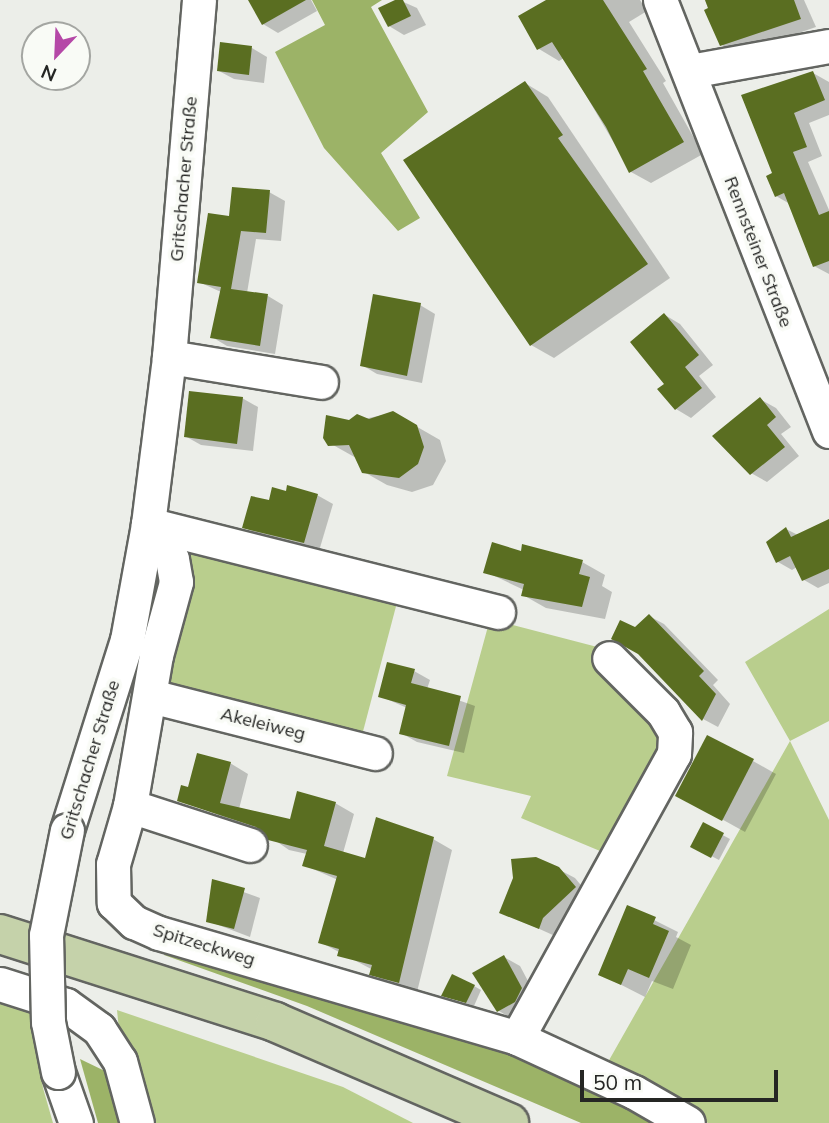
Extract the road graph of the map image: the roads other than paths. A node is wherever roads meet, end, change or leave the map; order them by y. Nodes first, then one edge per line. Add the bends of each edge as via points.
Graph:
1 (199, 0) edge
2 (660, 0) edge
3 (829, 46) edge
4 (690, 71) junction
5 (169, 357) junction
6 (321, 382) dead end
7 (829, 431) edge
8 (148, 524) junction
9 (498, 612) dead end
10 (609, 658) dead end
11 (151, 696) junction
12 (375, 752) dead end
13 (130, 806) junction
14 (250, 845) dead end
15 (0, 934) edge
16 (0, 984) edge
17 (517, 1038) junction
18 (76, 1123) edge
19 (137, 1123) edge
20 (509, 1123) edge
21 (688, 1123) edge

1 - 5 street, Gritschacher Straße
2 - 4 street, Rennsteiner Straße
3 - 4 street
4 - 7 street, Rennsteiner Straße
5 - 6 street
5 - 8 street, Gritschacher Straße
8 - 9 street
8 - 11 street, Spitzeckweg via 172,559 176,582 156,655
8 - 18 street, Gritschacher Straße, bridge via 127,640 67,830 47,935 48,1022 58,1072
10 - 17 street via 663,712 675,732 674,754
11 - 12 street, Akeleiweg
11 - 13 street, Spitzeckweg
13 - 14 street
13 - 17 street, Spitzeckweg via 110,882 114,903 134,922
15 - 20 main road via 275,1023
16 - 19 street via 66,1005 99,1029 120,1061
17 - 21 street, Spitzeckweg via 634,1092

